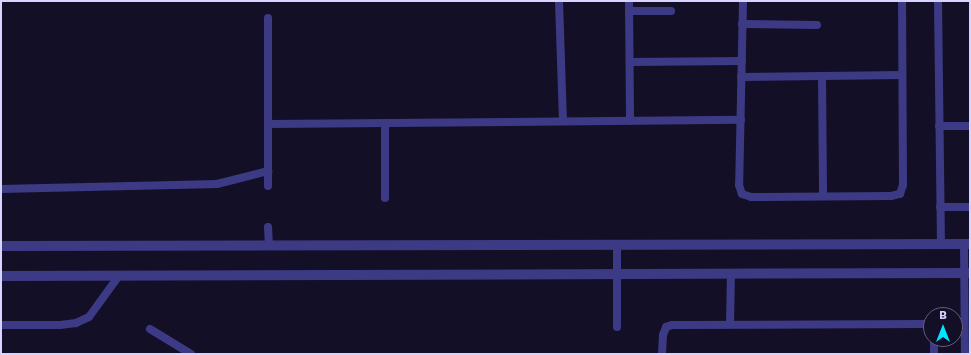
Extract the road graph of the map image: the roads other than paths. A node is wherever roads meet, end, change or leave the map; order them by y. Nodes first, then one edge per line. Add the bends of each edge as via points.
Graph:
1 (559, 1) edge
2 (629, 1) edge
3 (743, 1) edge
4 (902, 1) edge
5 (938, 1) edge
6 (629, 11) junction
7 (671, 11) dead end
8 (268, 18) dead end
9 (742, 24) junction
10 (817, 25) dead end
11 (742, 61) junction
12 (630, 62) junction
13 (902, 75) junction
14 (822, 76) junction
15 (741, 77) junction
16 (741, 120) junction
17 (563, 121) junction
18 (630, 121) junction
19 (385, 123) junction
20 (268, 124) junction
21 (939, 126) junction
22 (970, 126) edge
23 (268, 171) junction
24 (268, 186) dead end
25 (1, 188) edge
26 (823, 196) junction
27 (385, 198) dead end
28 (970, 206) edge
29 (940, 207) junction
30 (268, 226) dead end
31 (617, 244) junction
32 (941, 244) junction
33 (967, 244) edge
34 (269, 245) junction
35 (1, 246) edge
36 (967, 273) edge
37 (617, 274) junction
38 (731, 274) junction
39 (1, 276) edge
40 (118, 277) junction
41 (730, 324) junction
42 (923, 324) edge
43 (1, 325) edge
44 (617, 327) dead end
45 (150, 329) dead end
46 (191, 354) edge
47 (662, 354) edge
48 (966, 354) edge

1 - 17 lane
2 - 6 lane
3 - 9 lane
4 - 13 lane
5 - 21 lane
6 - 7 lane
6 - 12 lane
8 - 20 lane
9 - 10 lane
9 - 11 lane
11 - 12 lane
11 - 15 lane
12 - 18 lane
13 - 14 lane
13 - 26 lane via 903,185 900,194
14 - 15 lane
14 - 26 lane
15 - 16 lane
16 - 18 lane
16 - 26 lane via 739,185 742,194 751,197
17 - 18 lane
17 - 19 lane
19 - 20 lane
19 - 27 lane
20 - 23 lane
21 - 22 lane
21 - 29 lane
23 - 24 lane
23 - 25 lane via 217,184
28 - 29 lane
29 - 32 lane
30 - 34 lane
31 - 32 street
31 - 34 street
31 - 37 lane
32 - 33 street
33 - 36 lane
34 - 35 street
36 - 38 street
36 - 48 lane
37 - 38 street
37 - 40 street
37 - 44 lane
38 - 41 lane
39 - 40 street
40 - 43 lane via 89,317 76,323
41 - 42 lane
41 - 47 lane via 666,327
45 - 46 lane

